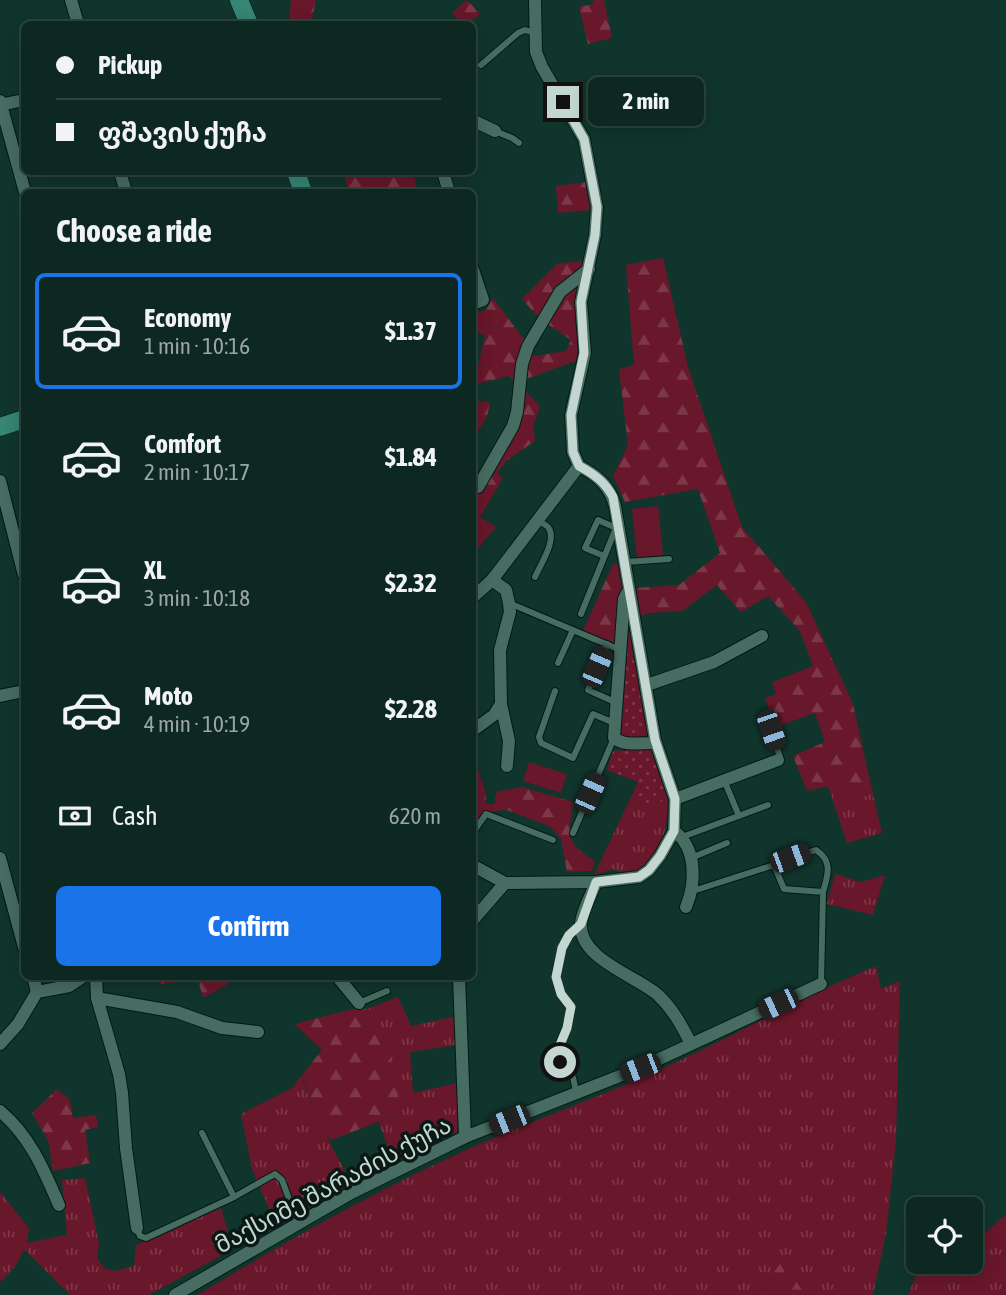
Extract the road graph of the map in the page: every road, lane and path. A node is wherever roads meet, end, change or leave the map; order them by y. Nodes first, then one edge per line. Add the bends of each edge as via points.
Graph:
1 (71, 0) edge
2 (83, 0) edge
3 (239, 0) edge
4 (535, 0) edge
5 (78, 21) edge
6 (80, 21) edge
7 (248, 21) edge
8 (535, 33) junction
9 (481, 65) dead end
10 (21, 100) edge
11 (0, 104) edge
12 (476, 122) edge
13 (495, 131) joint
14 (519, 143) dead end
15 (24, 189) edge
16 (589, 269) junction
17 (476, 279) edge
18 (476, 303) edge
19 (21, 420) edge
20 (0, 427) edge
21 (579, 466) junction
22 (0, 481) edge
23 (478, 487) dead end
24 (538, 520) junction
25 (617, 526) junction
26 (604, 556) junction
27 (669, 559) dead end
28 (625, 562) junction
29 (21, 563) edge
30 (535, 577) dead end
31 (492, 580) junction
32 (629, 590) junction
33 (476, 594) edge
34 (509, 603) junction
35 (581, 614) dead end
36 (573, 630) junction
37 (762, 636) dead end
38 (607, 644) junction
39 (620, 650) junction
40 (558, 663) dead end
41 (647, 685) junction
42 (555, 691) dead end
43 (21, 692) edge
44 (0, 696) edge
45 (617, 703) junction
46 (501, 704) junction
47 (615, 724) junction
48 (476, 728) edge
49 (771, 730) dead end
50 (614, 738) junction
51 (655, 740) junction
52 (778, 760) joint
53 (507, 766) dead end
54 (724, 780) junction
55 (675, 799) junction
56 (768, 805) dead end
57 (739, 816) junction
58 (476, 828) edge
59 (573, 833) dead end
60 (678, 834) junction
61 (553, 841) dead end
62 (727, 843) dead end
63 (0, 858) edge
64 (691, 858) junction
65 (790, 858) dead end
66 (476, 867) edge
67 (596, 882) junction
68 (505, 883) junction
69 (693, 891) junction
70 (823, 892) junction
71 (686, 907) dead end
72 (476, 916) edge
73 (581, 924) junction
74 (21, 936) edge
75 (34, 980) edge
76 (78, 980) edge
77 (96, 980) edge
78 (340, 980) edge
79 (459, 980) edge
80 (821, 984) joint
81 (387, 991) dead end
82 (37, 992) junction
83 (97, 998) junction
84 (359, 1003) joint
85 (258, 1032) dead end
86 (0, 1044) edge
87 (691, 1044) junction
88 (576, 1093) junction
89 (0, 1111) edge
90 (202, 1133) dead end
91 (465, 1138) junction
92 (234, 1197) junction
93 (59, 1205) dead end
94 (298, 1223) junction
95 (137, 1228) joint
96 (175, 1295) edge

1 - 5 street
2 - 6 street
3 - 7 street
4 - 8 street
8 - 9 lane via 518,33
8 - 16 street via 542,67 584,139 597,207
10 - 11 street
11 - 15 street
12 - 13 street
13 - 14 lane
16 - 21 street via 581,302 584,353 571,415 573,452
16 - 23 street via 561,292 528,346 513,426
17 - 18 street via 483,300
19 - 20 street
21 - 24 street
21 - 25 street via 606,485 613,497
22 - 29 street
24 - 30 lane via 551,534
24 - 31 street
25 - 26 lane
25 - 26 lane via 598,520 585,548
25 - 28 street
26 - 35 lane
27 - 28 lane
28 - 32 street
31 - 33 street
31 - 34 street via 506,590
32 - 39 street via 624,599
32 - 41 street
34 - 36 lane
34 - 46 street via 499,650
36 - 38 lane
36 - 40 lane
37 - 41 street via 714,662
38 - 39 lane
38 - 45 lane via 587,690
39 - 45 street
41 - 51 street
42 - 47 lane via 541,743 573,758 593,714
43 - 44 street
45 - 47 street
46 - 48 street
46 - 53 street via 509,741
47 - 50 street
49 - 52 lane
50 - 51 street via 625,743
50 - 59 lane
51 - 55 street
52 - 54 street
54 - 55 street
54 - 57 lane
55 - 60 street
56 - 57 lane
57 - 60 lane
58 - 61 lane via 486,814
60 - 64 street
60 - 67 street via 639,877
62 - 64 lane
63 - 74 street
64 - 69 street
65 - 70 lane via 816,850 823,855 828,873
66 - 68 street
67 - 68 street
67 - 73 street
68 - 72 street
69 - 70 lane via 774,865 784,889
69 - 71 street
70 - 80 lane
73 - 87 street via 587,943 604,962 654,992 671,1008
73 - 88 lane via 562,948 556,977 571,1007 557,1052 570,1070
75 - 82 street
76 - 82 street
77 - 83 street
78 - 84 street
79 - 91 street
80 - 87 street, მაქსიმე შარაძის ქუჩა
81 - 84 lane
82 - 86 street
83 - 85 street via 177,1012 222,1028
83 - 95 street via 119,1074
87 - 88 street, მაქსიმე შარაძის ქუჩა
88 - 91 street, მაქსიმე შარაძის ქუჩა
89 - 93 street via 36,1154
90 - 92 lane
91 - 94 street, მაქსიმე შარაძის ქუჩა
92 - 94 lane via 271,1175 279,1176
92 - 95 lane via 146,1238 139,1237
94 - 96 street, მაქსიმე შარაძის ქუჩა

